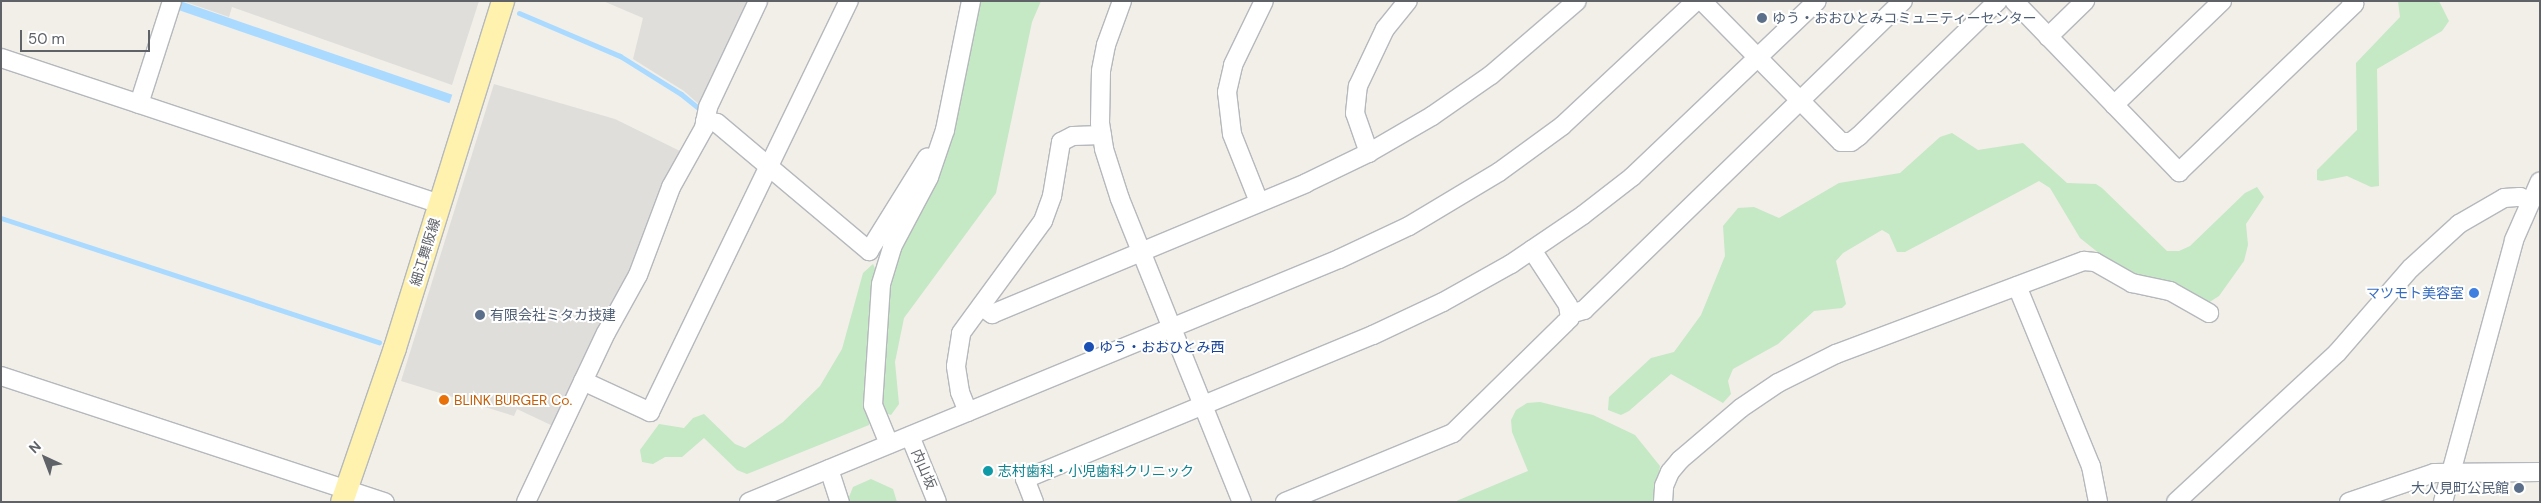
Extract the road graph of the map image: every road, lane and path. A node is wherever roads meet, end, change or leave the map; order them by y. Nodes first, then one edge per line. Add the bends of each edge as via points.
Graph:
1 (172, 1) edge
2 (503, 1) edge
3 (758, 1) edge
4 (849, 1) edge
5 (971, 1) edge
6 (1122, 1) edge
7 (1264, 1) edge
8 (1408, 1) edge
9 (1577, 1) edge
10 (1696, 1) edge
11 (1702, 1) edge
12 (1817, 1) edge
13 (1903, 1) edge
14 (1998, 1) edge
15 (2014, 1) edge
16 (2085, 1) edge
17 (2222, 1) edge
18 (2351, 1) edge
19 (2048, 37) junction
20 (1, 58) edge
21 (1758, 59) junction
22 (1799, 102) junction
23 (138, 104) junction
24 (2114, 105) junction
25 (705, 121) junction
26 (1102, 135) junction
27 (1369, 153) junction
28 (936, 158) junction
29 (769, 167) junction
30 (2540, 181) edge
31 (2529, 201) junction
32 (1259, 202) junction
33 (440, 204) junction
34 (1532, 250) junction
35 (1141, 252) junction
36 (2018, 286) junction
37 (981, 306) junction
38 (2209, 313) dead end
39 (1570, 314) junction
40 (1172, 328) junction
41 (1, 376) edge
42 (583, 382) junction
43 (1203, 405) junction
44 (968, 412) junction
45 (910, 436) junction
46 (889, 444) junction
47 (829, 469) junction
48 (2451, 471) junction
49 (2540, 472) edge
50 (344, 495) edge
51 (385, 502) edge
52 (526, 502) edge
53 (749, 502) edge
54 (840, 502) edge
55 (937, 502) edge
56 (1034, 502) edge
57 (1242, 502) edge
58 (1284, 502) edge
59 (1663, 502) edge
60 (2098, 502) edge
61 (2176, 502) edge
62 (2349, 502) edge
63 (2443, 502) edge

1 - 23 street
2 - 33 main road, 細江舞阪線
3 - 25 street via 708,107
4 - 29 street
5 - 28 street via 945,130
6 - 26 street via 1101,71
7 - 32 street via 1233,65 1227,92 1232,134
8 - 27 street via 1385,29 1358,86 1355,113
9 - 27 street via 1491,75 1432,116
10 - 40 street via 1562,126 1455,200 1362,249
11 - 21 street
12 - 21 street
13 - 22 street
14 - 22 street via 1851,142 1841,142 1832,136
15 - 19 street
16 - 19 street
17 - 24 street
18 - 24 street via 2354,4 2179,172
19 - 24 street
20 - 23 street
21 - 22 street
21 - 34 street via 1632,177
22 - 39 street via 1584,310
23 - 33 street
25 - 29 street via 717,123
25 - 42 street via 671,187 638,275
26 - 35 street via 1110,174
26 - 37 street via 1072,136 1061,142 1052,196 1043,221
27 - 32 street
28 - 29 street via 929,156 869,251
28 - 46 street via 892,247 880,284 873,393 877,417
29 - 42 street via 650,412
30 - 31 street
31 - 48 street via 2514,240
31 - 61 street via 2520,197 2504,198 2459,224 2415,263 2337,353
32 - 35 street
33 - 50 main road, 細江舞阪線
34 - 39 street via 1568,304
34 - 43 street via 1466,290 1397,325
35 - 37 street via 992,314
35 - 40 street
36 - 38 street via 2090,260 2132,283 2170,291
36 - 59 street via 1836,354 1758,394 1671,471 1664,486
36 - 60 street via 2091,466
37 - 44 street via 961,333 956,353 960,392
39 - 58 street via 1565,324 1453,433
40 - 43 street
40 - 44 street
41 - 50 street
42 - 52 street
43 - 56 street via 1025,479
43 - 57 street
44 - 45 street
45 - 46 street
45 - 55 street, 内山坂
46 - 47 street
47 - 53 street
47 - 54 street
48 - 49 street
48 - 62 street via 2429,474
48 - 63 street
50 - 51 street

